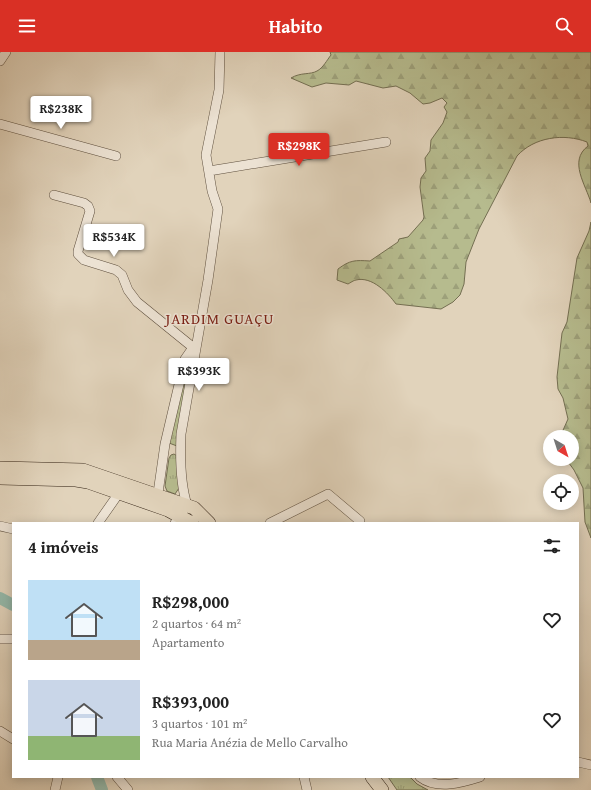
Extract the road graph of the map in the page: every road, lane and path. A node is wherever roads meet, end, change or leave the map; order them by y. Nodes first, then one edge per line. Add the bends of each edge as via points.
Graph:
1 (6, 52) edge
2 (220, 52) edge
3 (0, 61) edge
4 (0, 124) edge
5 (386, 142) dead end
6 (116, 156) dead end
7 (209, 171) junction
8 (54, 195) dead end
9 (195, 346) junction
10 (165, 444) junction
11 (180, 450) junction
12 (0, 468) edge
13 (0, 478) edge
14 (119, 493) junction
15 (157, 500) junction
16 (187, 505) junction
17 (177, 520) edge
18 (99, 522) edge
19 (187, 522) edge
20 (208, 522) edge
21 (272, 522) edge
22 (360, 522) dead end
23 (0, 526) edge
24 (12, 529) edge
25 (0, 639) edge
26 (12, 639) edge
27 (0, 731) edge
28 (12, 737) edge
29 (579, 762) edge
30 (591, 765) edge
31 (58, 778) edge
32 (118, 778) edge
33 (304, 778) edge
34 (373, 778) edge
35 (384, 778) edge
36 (422, 778) edge
37 (476, 778) edge
38 (55, 790) edge
39 (128, 790) edge
40 (307, 790) edge
41 (382, 790) edge
42 (392, 790) edge

1 - 3 street
2 - 7 street via 219,90 206,155
4 - 6 street
5 - 7 street
7 - 9 street via 218,209
8 - 9 street via 88,206 90,211 78,251 80,258 120,272 137,302
9 - 10 street via 185,359
9 - 11 street
10 - 11 street
10 - 15 street
11 - 16 street
12 - 15 highway via 83,470
13 - 14 highway via 76,480
14 - 15 highway
14 - 18 street
15 - 16 highway
15 - 17 highway
16 - 17 street
16 - 20 highway via 194,508
17 - 19 highway
21 - 22 street via 328,494
23 - 24 street
25 - 26 street
27 - 28 street
29 - 30 street
31 - 38 street
32 - 39 street
33 - 40 street
34 - 41 highway
35 - 42 highway
36 - 37 street via 432,784 445,786

